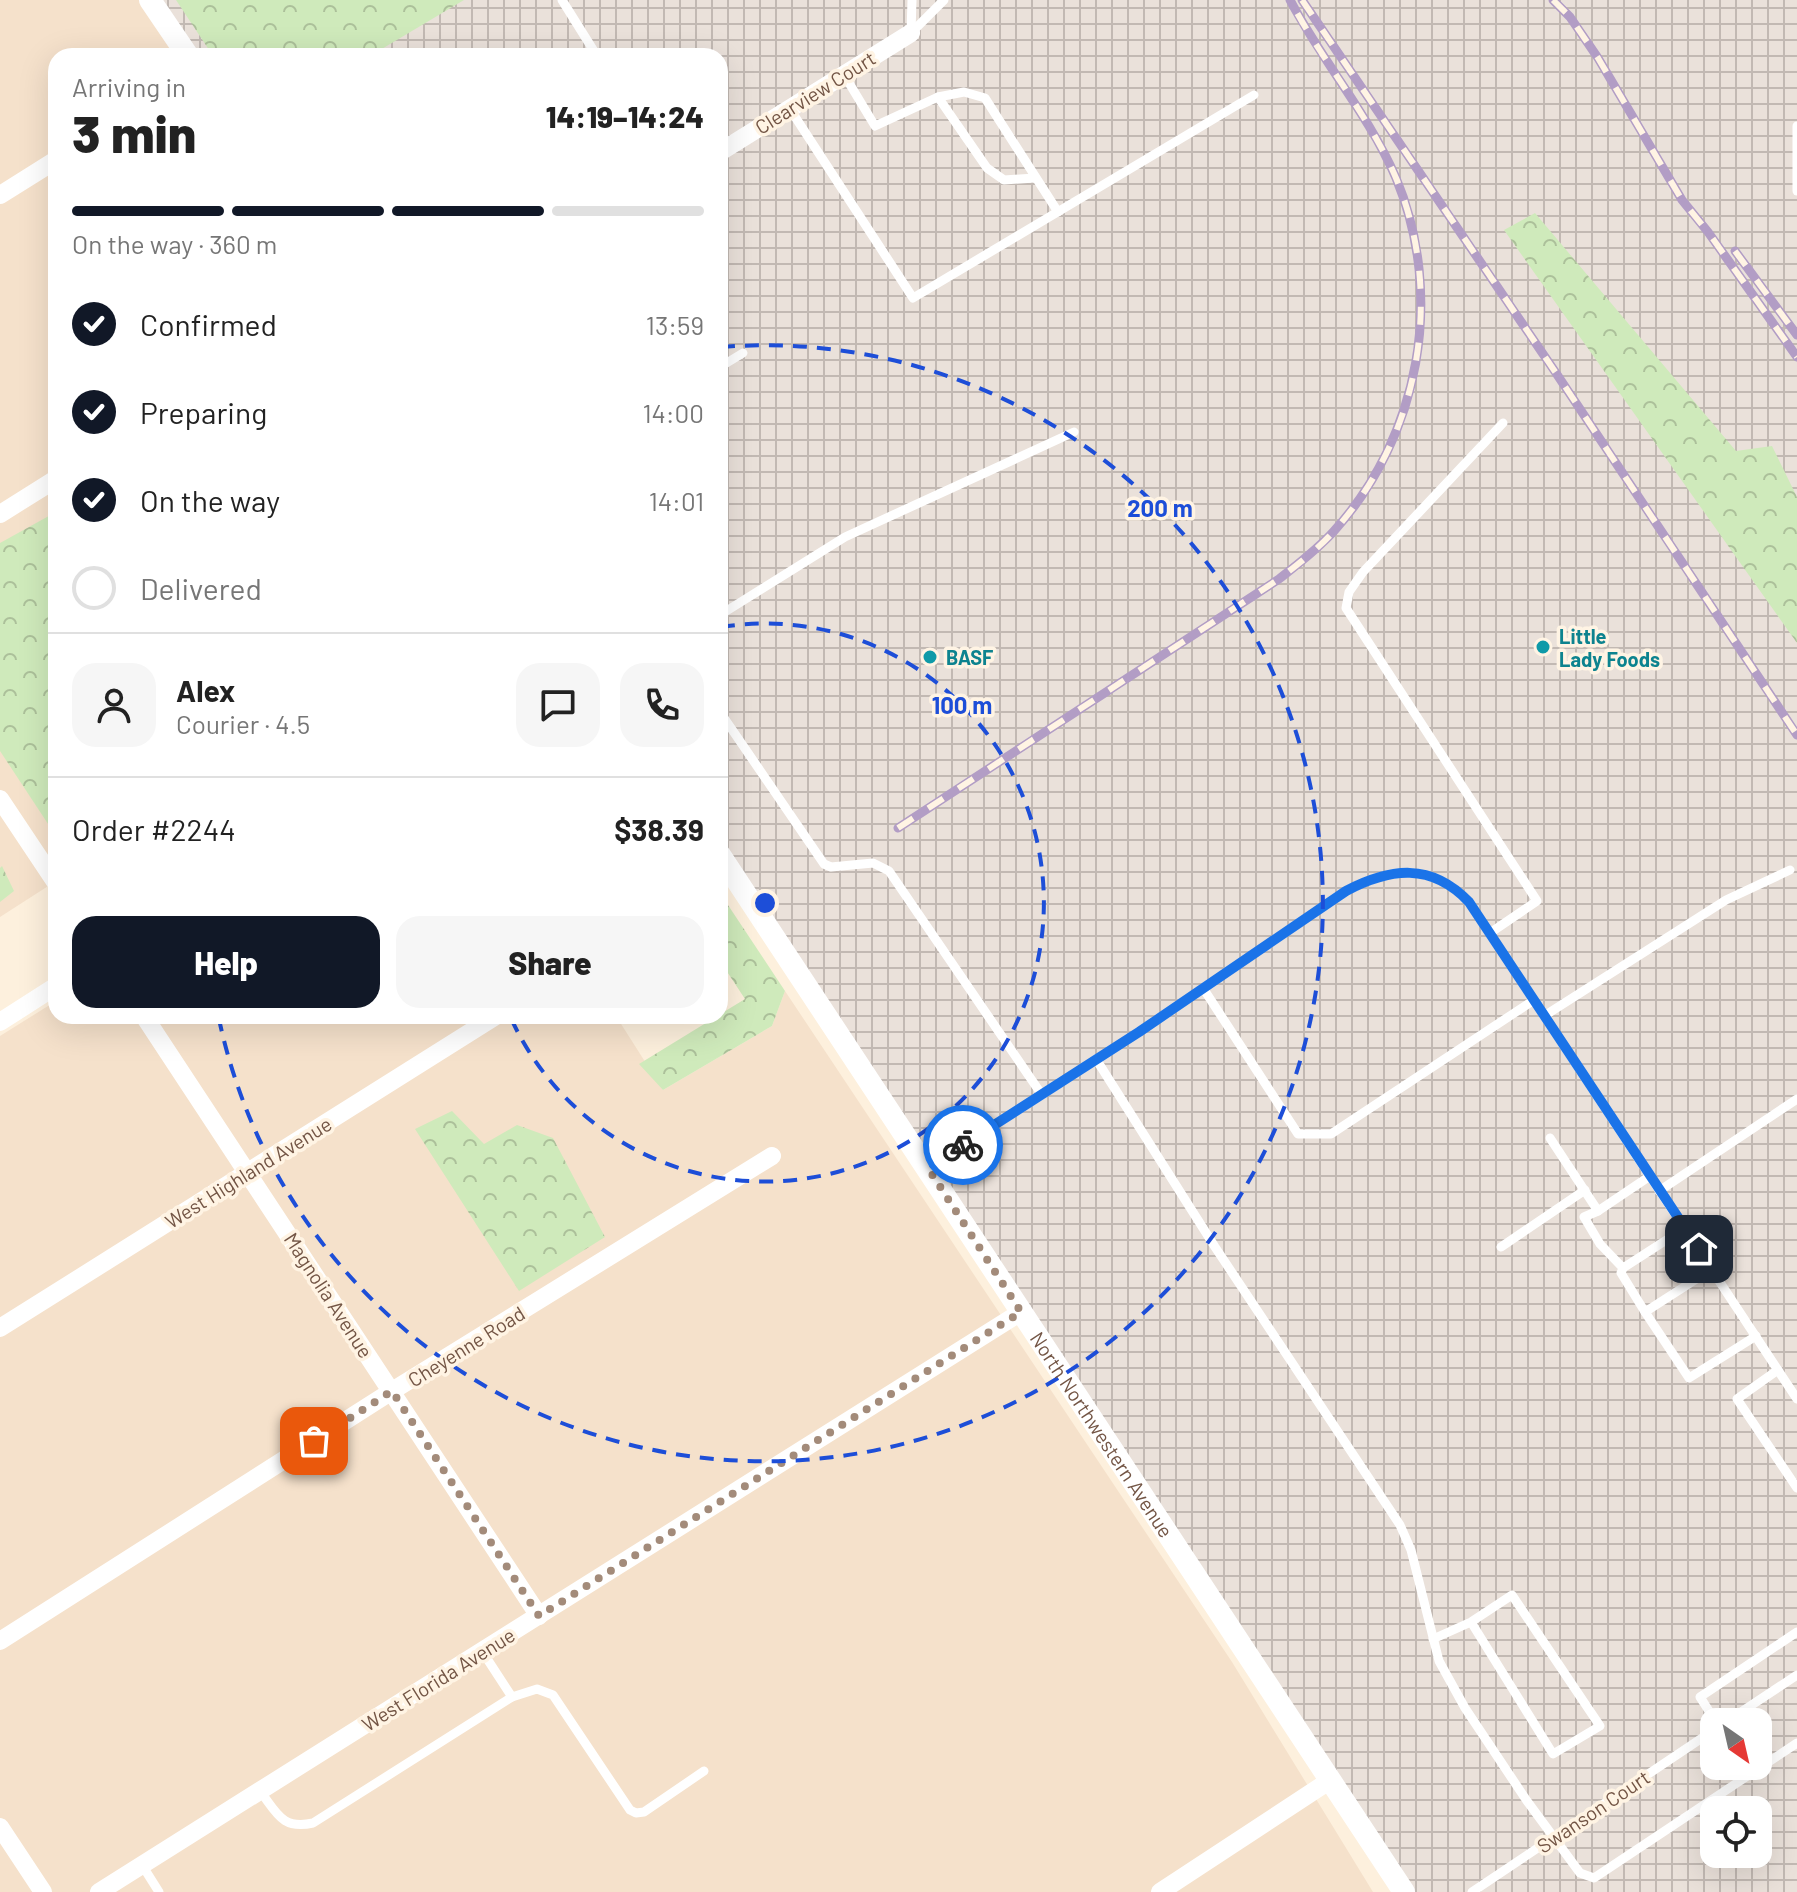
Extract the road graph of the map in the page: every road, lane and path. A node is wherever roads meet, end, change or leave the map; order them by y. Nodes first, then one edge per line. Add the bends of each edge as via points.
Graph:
1 (150, 0) edge
2 (562, 0) edge
3 (912, 0) edge
4 (944, 0) edge
5 (911, 33) junction
6 (183, 48) edge
7 (592, 48) edge
8 (843, 73) junction
9 (1254, 95) dead end
10 (938, 97) junction
11 (790, 109) junction
12 (1797, 126) edge
13 (728, 147) edge
14 (48, 165) edge
15 (1035, 178) junction
16 (1797, 191) edge
17 (0, 195) edge
18 (1058, 212) junction
19 (743, 353) dead end
20 (728, 362) edge
21 (1503, 423) dead end
22 (1074, 432) dead end
23 (48, 484) edge
24 (0, 514) edge
25 (728, 610) edge
26 (728, 724) edge
27 (0, 799) edge
28 (16, 823) junction
29 (0, 834) edge
30 (728, 867) edge
31 (1790, 870) dead end
32 (48, 871) edge
33 (1490, 933) junction
34 (1203, 988) junction
35 (48, 991) edge
36 (1534, 1000) junction
37 (1544, 1016) junction
38 (0, 1022) edge
39 (149, 1024) edge
40 (483, 1024) edge
41 (1096, 1059) junction
42 (1042, 1095) junction
43 (1797, 1099) edge
44 (1550, 1138) dead end
45 (772, 1156) dead end
46 (928, 1168) junction
47 (247, 1172) junction
48 (1650, 1176) junction
49 (1585, 1190) junction
50 (1659, 1191) junction
51 (1598, 1211) junction
52 (1685, 1228) junction
53 (1501, 1247) dead end
54 (1623, 1268) junction
55 (1712, 1269) junction
56 (1021, 1312) junction
57 (1645, 1312) junction
58 (0, 1328) edge
59 (1756, 1336) junction
60 (1778, 1370) junction
61 (392, 1391) junction
62 (1797, 1399) edge
63 (1797, 1488) edge
64 (539, 1616) junction
65 (1471, 1622) junction
66 (1797, 1632) edge
67 (1433, 1639) junction
68 (0, 1641) edge
69 (482, 1651) junction
70 (1797, 1675) edge
71 (512, 1697) junction
72 (1707, 1708) edge
73 (1747, 1708) edge
74 (1700, 1739) edge
75 (1797, 1743) edge
76 (704, 1771) dead end
77 (1329, 1781) junction
78 (260, 1791) junction
79 (0, 1827) edge
80 (1553, 1838) junction
81 (142, 1865) junction
82 (43, 1892) edge
83 (99, 1892) edge
84 (159, 1892) edge
85 (1160, 1892) edge
86 (1404, 1892) edge
87 (1472, 1892) edge

1 - 6 street
2 - 7 lane
3 - 5 lane
4 - 5 lane
5 - 8 street, Clearview Court
8 - 10 lane via 875,126
8 - 11 street, Clearview Court
9 - 18 lane
10 - 15 lane via 987,168 1004,180
10 - 15 lane via 964,92 985,98
11 - 13 street, Clearview Court
11 - 18 lane via 913,298
12 - 16 lane
14 - 17 street
15 - 18 lane
19 - 20 lane
21 - 33 lane via 1363,572 1349,592 1346,608 1537,901
22 - 25 lane via 845,537
23 - 24 street
26 - 42 lane via 824,864 873,863 889,871
27 - 28 street
28 - 29 street
28 - 32 street
30 - 46 street, North Northwestern Avenue
31 - 37 lane via 1726,900
33 - 34 lane via 1469,902 1443,882 1403,872 1383,874 1346,891
33 - 36 lane
34 - 36 lane via 1298,1134 1331,1134
34 - 41 lane
35 - 38 street
36 - 37 lane
37 - 48 lane
39 - 47 street, Magnolia Avenue
40 - 47 street, West Highland Avenue
41 - 42 lane
41 - 67 lane via 1400,1525
42 - 46 lane
43 - 50 lane
44 - 49 lane
45 - 61 street, Cheyenne Road
46 - 56 street, North Northwestern Avenue
47 - 58 street, West Highland Avenue
47 - 61 street, Magnolia Avenue
48 - 50 lane
48 - 51 lane
49 - 51 lane
49 - 53 lane
50 - 52 lane
51 - 54 lane via 1584,1217
52 - 54 lane
52 - 55 lane
54 - 57 lane via 1621,1273
55 - 57 lane
55 - 59 lane
56 - 64 street, West Florida Avenue
56 - 77 street, North Northwestern Avenue
57 - 59 lane via 1689,1378
59 - 60 lane
60 - 62 lane
60 - 63 lane via 1737,1399
61 - 64 street, Magnolia Avenue
61 - 68 street, Cheyenne Road
64 - 69 street, West Florida Avenue
65 - 65 lane via 1512,1595 1600,1726 1553,1754
65 - 67 lane
66 - 72 lane via 1700,1697
67 - 80 lane via 1465,1708
69 - 71 lane
69 - 78 street, West Florida Avenue
70 - 73 lane
71 - 76 lane via 537,1689 553,1695 636,1813
71 - 78 lane via 313,1823 298,1826 281,1820
74 - 80 lane, Swanson Court
75 - 80 lane via 1594,1878 1580,1873
77 - 85 street
77 - 86 street, North Northwestern Avenue
78 - 81 street, West Florida Avenue
79 - 82 street
80 - 87 lane, Swanson Court
81 - 83 street, West Florida Avenue
81 - 84 lane

